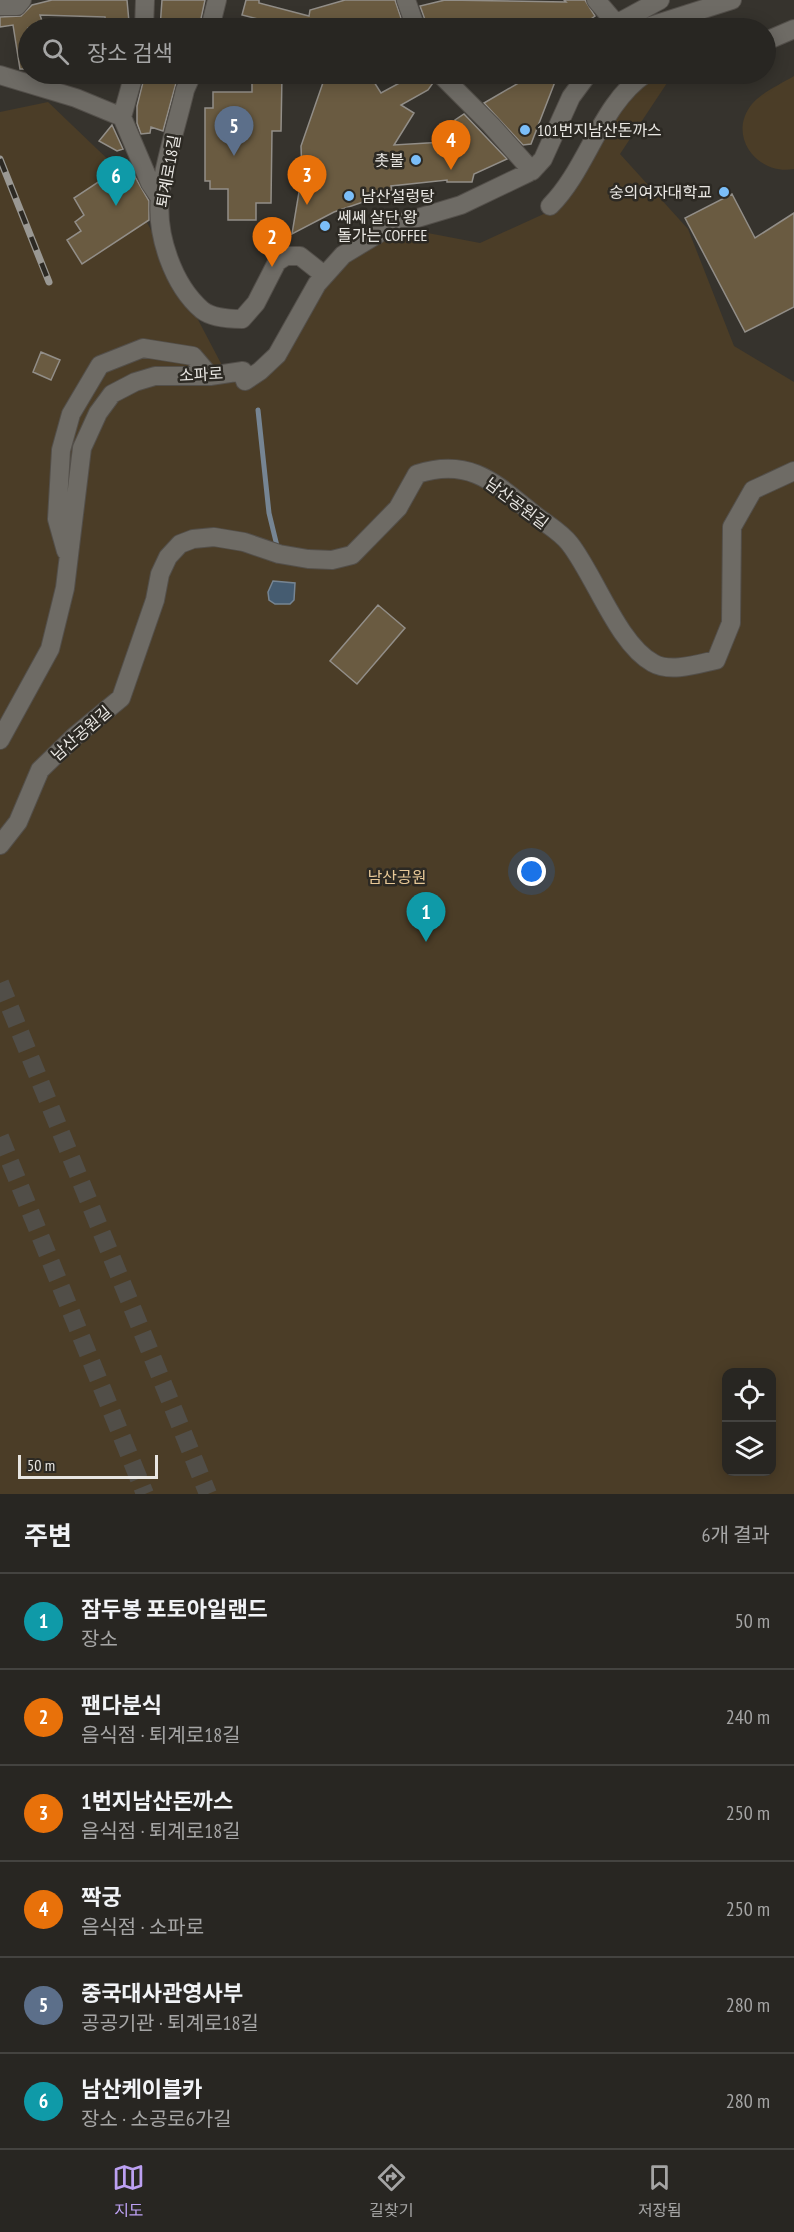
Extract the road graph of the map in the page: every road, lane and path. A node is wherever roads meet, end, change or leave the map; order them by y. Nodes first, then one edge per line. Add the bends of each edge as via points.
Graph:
1 (22, 0) edge
2 (145, 0) edge
3 (217, 0) edge
4 (406, 0) edge
5 (596, 0) edge
6 (658, 0) edge
7 (732, 0) edge
8 (0, 6) edge
9 (144, 18) edge
10 (212, 18) edge
11 (412, 18) edge
12 (611, 18) edge
13 (630, 18) edge
14 (665, 18) edge
15 (675, 18) edge
16 (794, 29) edge
17 (776, 36) edge
18 (0, 75) edge
19 (18, 80) edge
20 (30, 84) edge
21 (131, 84) edge
22 (188, 84) edge
23 (449, 84) edge
24 (581, 84) edge
25 (634, 84) edge
26 (122, 117) junction
27 (532, 171) junction
28 (160, 198) junction
29 (550, 206) dead end
30 (324, 275) junction
31 (210, 376) junction
32 (794, 471) edge
33 (69, 560) junction
34 (0, 740) edge
35 (0, 845) edge

1 - 8 street via 18,6
2 - 9 street
3 - 10 street
4 - 11 street
5 - 12 street
6 - 13 street
6 - 14 street
7 - 15 street
16 - 17 street
18 - 19 street
20 - 26 street
21 - 26 street
22 - 28 street, 퇴계로18길
23 - 27 street
24 - 27 street via 543,159
25 - 29 street via 622,94 566,187
26 - 28 street
27 - 30 street, 소파로 via 461,205 391,226 344,255
28 - 30 street, 퇴계로18길 via 161,229 173,269 204,311 242,319 256,303 277,262 286,256 300,256
30 - 31 street, 소파로 via 277,355 260,372 245,381 243,372
31 - 33 street, 소파로 via 155,376 112,394 98,413 82,448
31 - 33 street via 194,356 143,348 100,365 71,414 61,450 57,519
32 - 35 street, 남산공원길 via 753,490 732,527 731,623 716,660 685,667 654,664 632,645 569,542 493,481 468,470 438,468 417,474 398,508 352,555 332,560 308,559 214,537 180,544 168,556 160,574 155,600 121,698 40,770 18,822
33 - 34 street, 소파로 via 50,649

